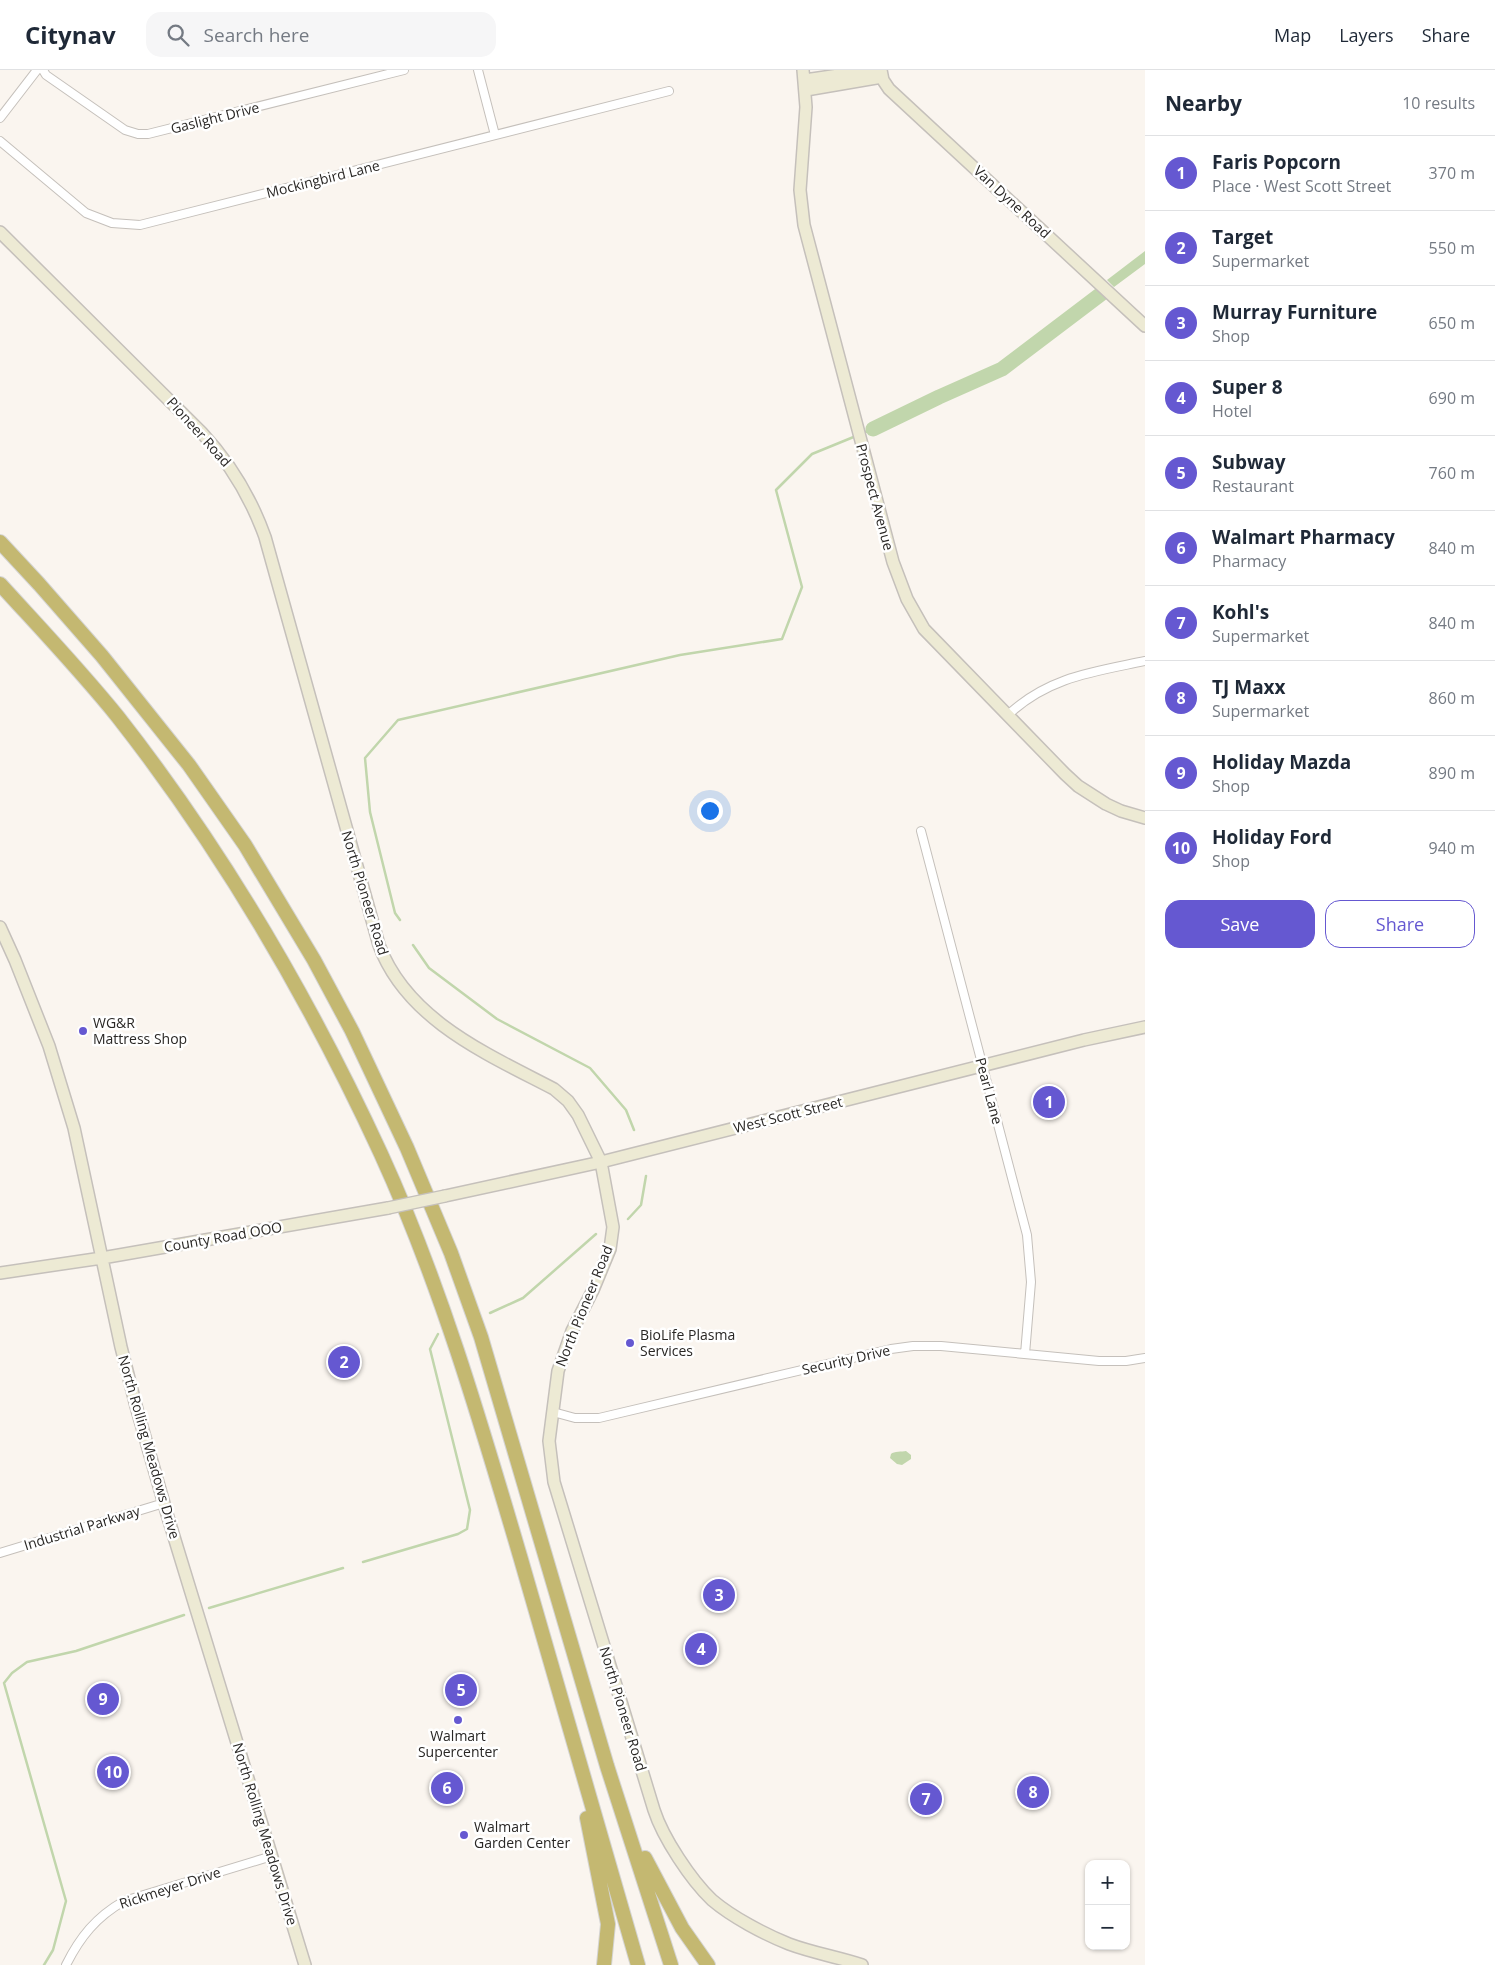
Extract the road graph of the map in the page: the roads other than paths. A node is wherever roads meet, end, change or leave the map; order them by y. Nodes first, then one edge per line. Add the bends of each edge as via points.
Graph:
1 (37, 70) edge
2 (43, 70) edge
3 (404, 70) edge
4 (478, 70) edge
5 (838, 70) edge
6 (875, 72) edge
7 (373, 74) edge
8 (805, 80) edge
9 (669, 91) dead end
10 (0, 118) edge
11 (496, 135) junction
12 (0, 141) edge
13 (0, 232) edge
14 (1145, 326) edge
15 (0, 542) edge
16 (0, 584) edge
17 (1145, 661) edge
18 (1008, 714) junction
19 (314, 718) joint
20 (1145, 818) edge
21 (921, 831) dead end
22 (0, 927) edge
23 (1145, 1026) edge
24 (982, 1066) junction
25 (601, 1162) junction
26 (445, 1196) joint
27 (102, 1258) junction
28 (0, 1273) edge
29 (1025, 1354) junction
30 (1145, 1358) edge
31 (553, 1412) junction
32 (164, 1503) junction
33 (0, 1553) edge
34 (572, 1734) junction
35 (607, 1766) junction
36 (272, 1856) junction
37 (66, 1965) edge
38 (305, 1965) edge
39 (604, 1965) edge
40 (638, 1965) edge
41 (670, 1965) edge
42 (708, 1965) edge
43 (862, 1965) edge

1 - 10 street
2 - 7 street, Gaslight Drive via 124,130 138,134
3 - 7 street, Gaslight Drive
4 - 11 street
5 - 6 main road
6 - 8 main road
6 - 8 main road
6 - 14 main road, Van Dyne Road via 889,89
8 - 18 main road, Prospect Avenue via 800,169 802,208 818,283 899,583 929,634
9 - 11 street, Mockingbird Lane
11 - 12 street, Mockingbird Lane via 133,225 105,222 86,213
13 - 19 main road, Pioneer Road via 171,400 232,469 265,537
15 - 35 highway via 102,656 189,765 245,846 314,960 352,1031 452,1253 481,1337
16 - 34 highway via 81,672 165,782 220,860 289,972 331,1052 381,1154 425,1260 480,1420
17 - 18 street via 1058,682
18 - 20 main road, Prospect Avenue via 1078,786 1114,808
19 - 25 main road, North Pioneer Road via 379,945 393,975 411,999 453,1034 554,1089 568,1101
21 - 24 street, Pearl Lane
22 - 27 main road, North Rolling Meadows Drive via 49,1046 74,1128
23 - 24 main road, West Scott Street
24 - 25 main road, West Scott Street
24 - 29 street, Pearl Lane via 1029,1250 1031,1289
25 - 26 main road, West Scott Street
25 - 31 main road, North Pioneer Road via 613,1228 610,1249 572,1331 558,1371
26 - 27 main road, County Road OOO, bridge
27 - 28 main road, County Road OOO
27 - 32 main road, North Rolling Meadows Drive via 121,1347
29 - 30 street, Security Drive via 1099,1361
29 - 31 street, Security Drive via 941,1346 902,1347 603,1417 575,1418
31 - 43 main road, North Pioneer Road via 549,1441 554,1482 663,1833 706,1893 742,1920 788,1944
32 - 33 street, Industrial Parkway
32 - 36 main road, North Rolling Meadows Drive
34 - 39 highway via 608,1924
34 - 40 highway
35 - 41 highway
35 - 42 highway via 650,1870 682,1928
36 - 37 street, Rickmeyer Drive via 124,1901 88,1928
36 - 38 main road, North Rolling Meadows Drive

